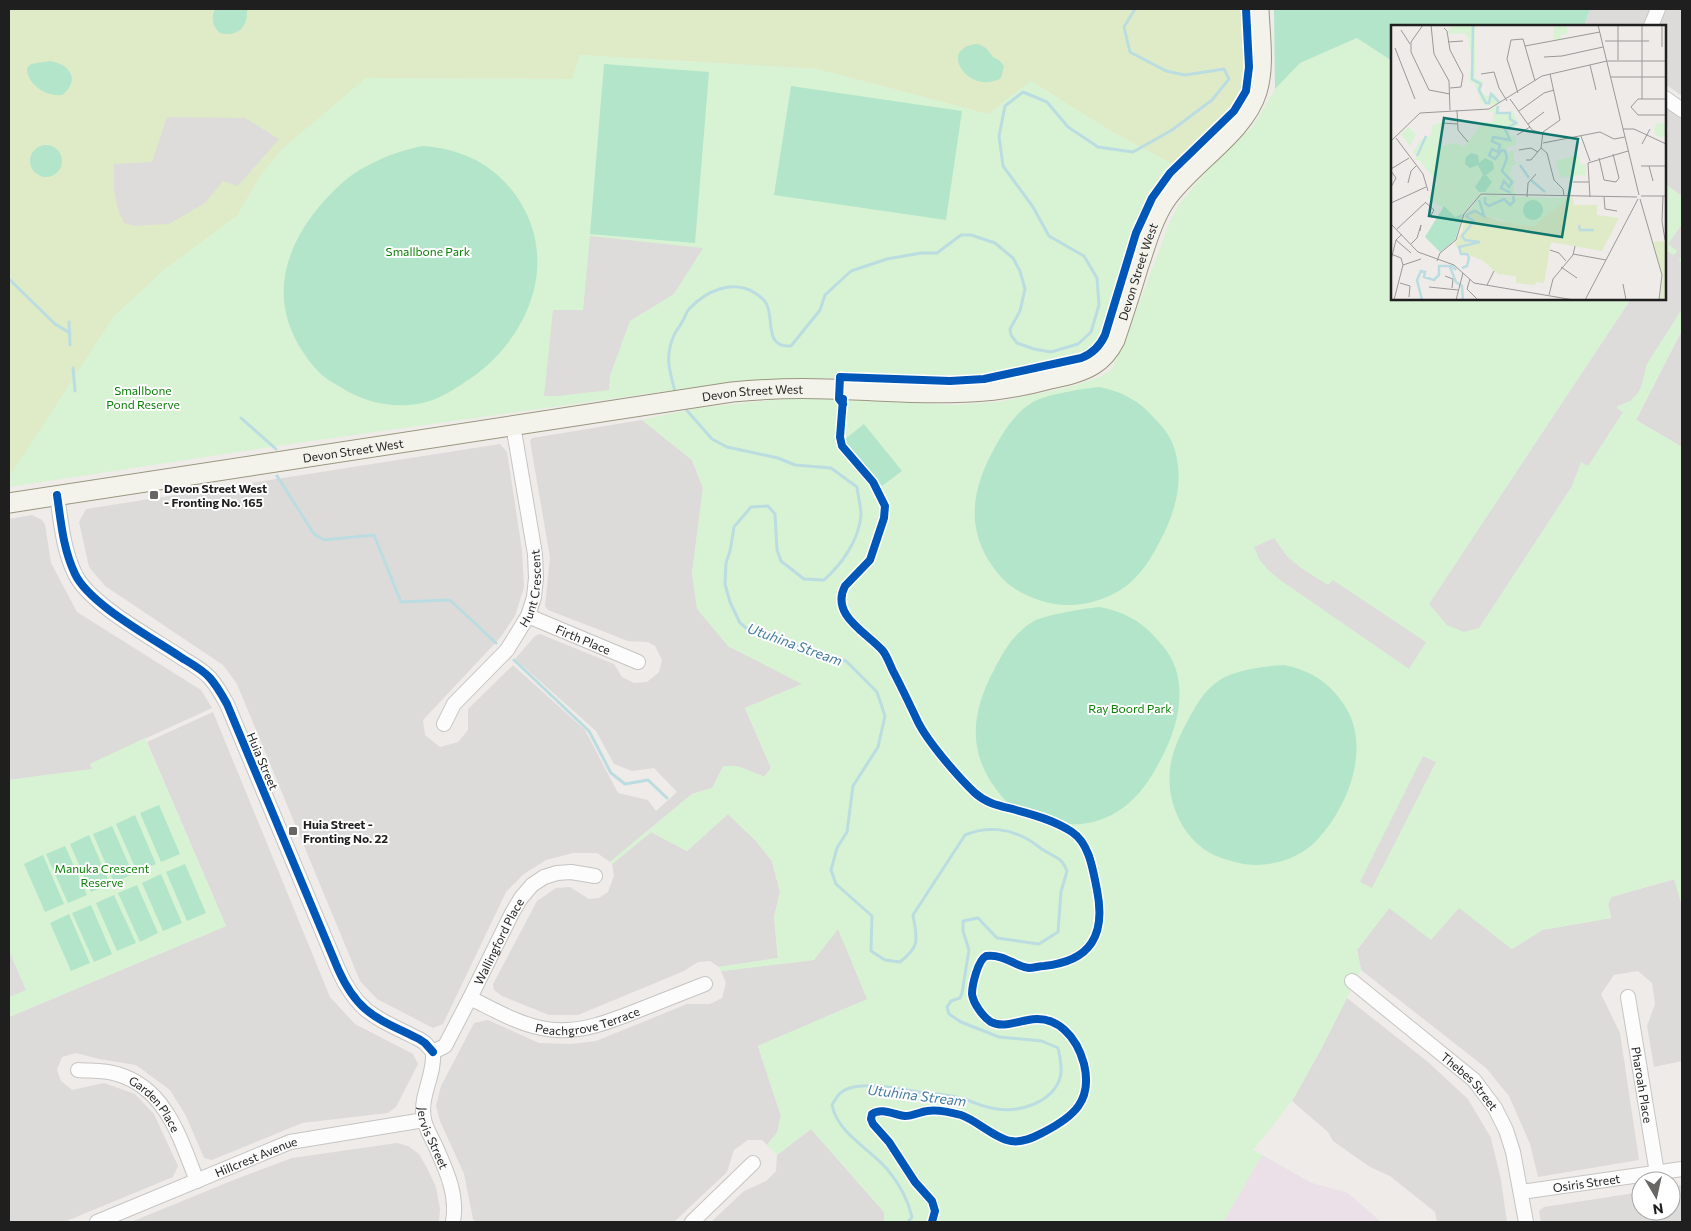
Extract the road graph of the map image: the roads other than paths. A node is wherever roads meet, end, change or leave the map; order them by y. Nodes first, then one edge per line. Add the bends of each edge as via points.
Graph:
1 (1260, 9) edge
2 (1658, 9) edge
3 (1652, 25) edge
4 (1666, 99) edge
5 (1682, 110) edge
6 (513, 425) junction
7 (57, 495) junction
8 (9, 503) edge
9 (528, 616) junction
10 (638, 662) dead end
11 (444, 724) dead end
12 (595, 876) dead end
13 (1352, 981) dead end
14 (705, 984) dead end
15 (1628, 997) dead end
16 (470, 998) junction
17 (433, 1052) junction
18 (78, 1070) dead end
19 (424, 1120) junction
20 (753, 1163) dead end
21 (1682, 1169) edge
22 (1657, 1171) edge
23 (1670, 1171) edge
24 (1631, 1177) edge
25 (197, 1180) junction
26 (1521, 1192) junction
27 (97, 1222) edge
28 (453, 1222) edge
29 (692, 1222) edge
30 (1526, 1222) edge

1 - 6 main road, Devon Street West via 1260,77 1250,108 1165,201 1149,234 1115,340 1101,360 1092,366 1043,381 973,392 741,391
2 - 3 street
4 - 5 street
6 - 7 main road, Devon Street West
6 - 9 street, Hunt Crescent via 535,554 534,597
7 - 8 main road, Devon Street West
7 - 17 street, Huia Street via 68,556 85,589 110,610 203,672 223,697 338,969 354,999 375,1017 425,1043
9 - 10 street, Firth Place
9 - 11 street, Hunt Crescent via 507,650 454,704
12 - 16 street, Wallingford Place via 557,873 532,884 512,914
13 - 26 street, Thebes Street via 1474,1080 1495,1108 1506,1130
14 - 16 street, Peachgrove Terrace via 605,1023 563,1031 523,1023
15 - 22 street, Pharoah Place
16 - 17 street, Wallingford Place via 445,1046
17 - 19 street, Jervis Street via 433,1070 424,1096
18 - 25 street, Garden Place via 116,1073 148,1089 169,1116
19 - 25 street, Hillcrest Avenue via 290,1142
19 - 28 street, Jervis Street via 448,1173 454,1202
20 - 29 street
21 - 23 street, Osiris Street
24 - 26 street, Osiris Street
25 - 27 street, Hillcrest Avenue
26 - 30 street, Thebes Street

